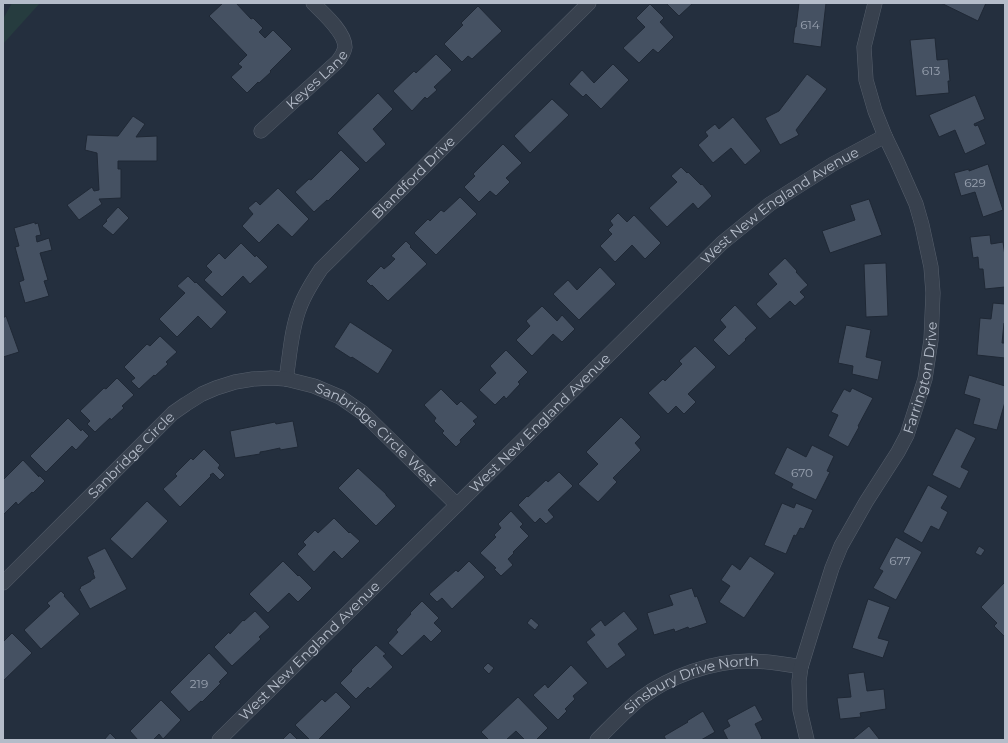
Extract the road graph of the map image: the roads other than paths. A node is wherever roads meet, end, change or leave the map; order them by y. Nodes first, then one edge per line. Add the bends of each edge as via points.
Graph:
1 (313, 3) edge
2 (589, 3) edge
3 (875, 3) edge
4 (261, 131) dead end
5 (885, 136) junction
6 (286, 379) junction
7 (457, 506) junction
8 (3, 583) edge
9 (801, 667) junction
10 (219, 740) edge
11 (597, 740) edge
12 (807, 740) edge

1 - 4 street, Keyes Lane via 343,38 343,55
2 - 6 street, Blandford Drive via 321,269 299,308
3 - 5 street, Farrington Drive via 864,47 866,80
5 - 7 street, West New England Avenue via 833,164 770,204 722,244
5 - 9 street, Farrington Drive via 916,204 927,246 933,293 930,348 925,379 907,435 841,546
6 - 7 street, Sanbridge Circle West via 334,394 364,413
6 - 8 street, Sanbridge Circle via 235,382 209,391 173,413
7 - 10 street, West New England Avenue
9 - 11 street, Sinsbury Drive North via 748,661 719,664 698,670 672,680 642,698
9 - 12 street, Farrington Drive via 800,710

